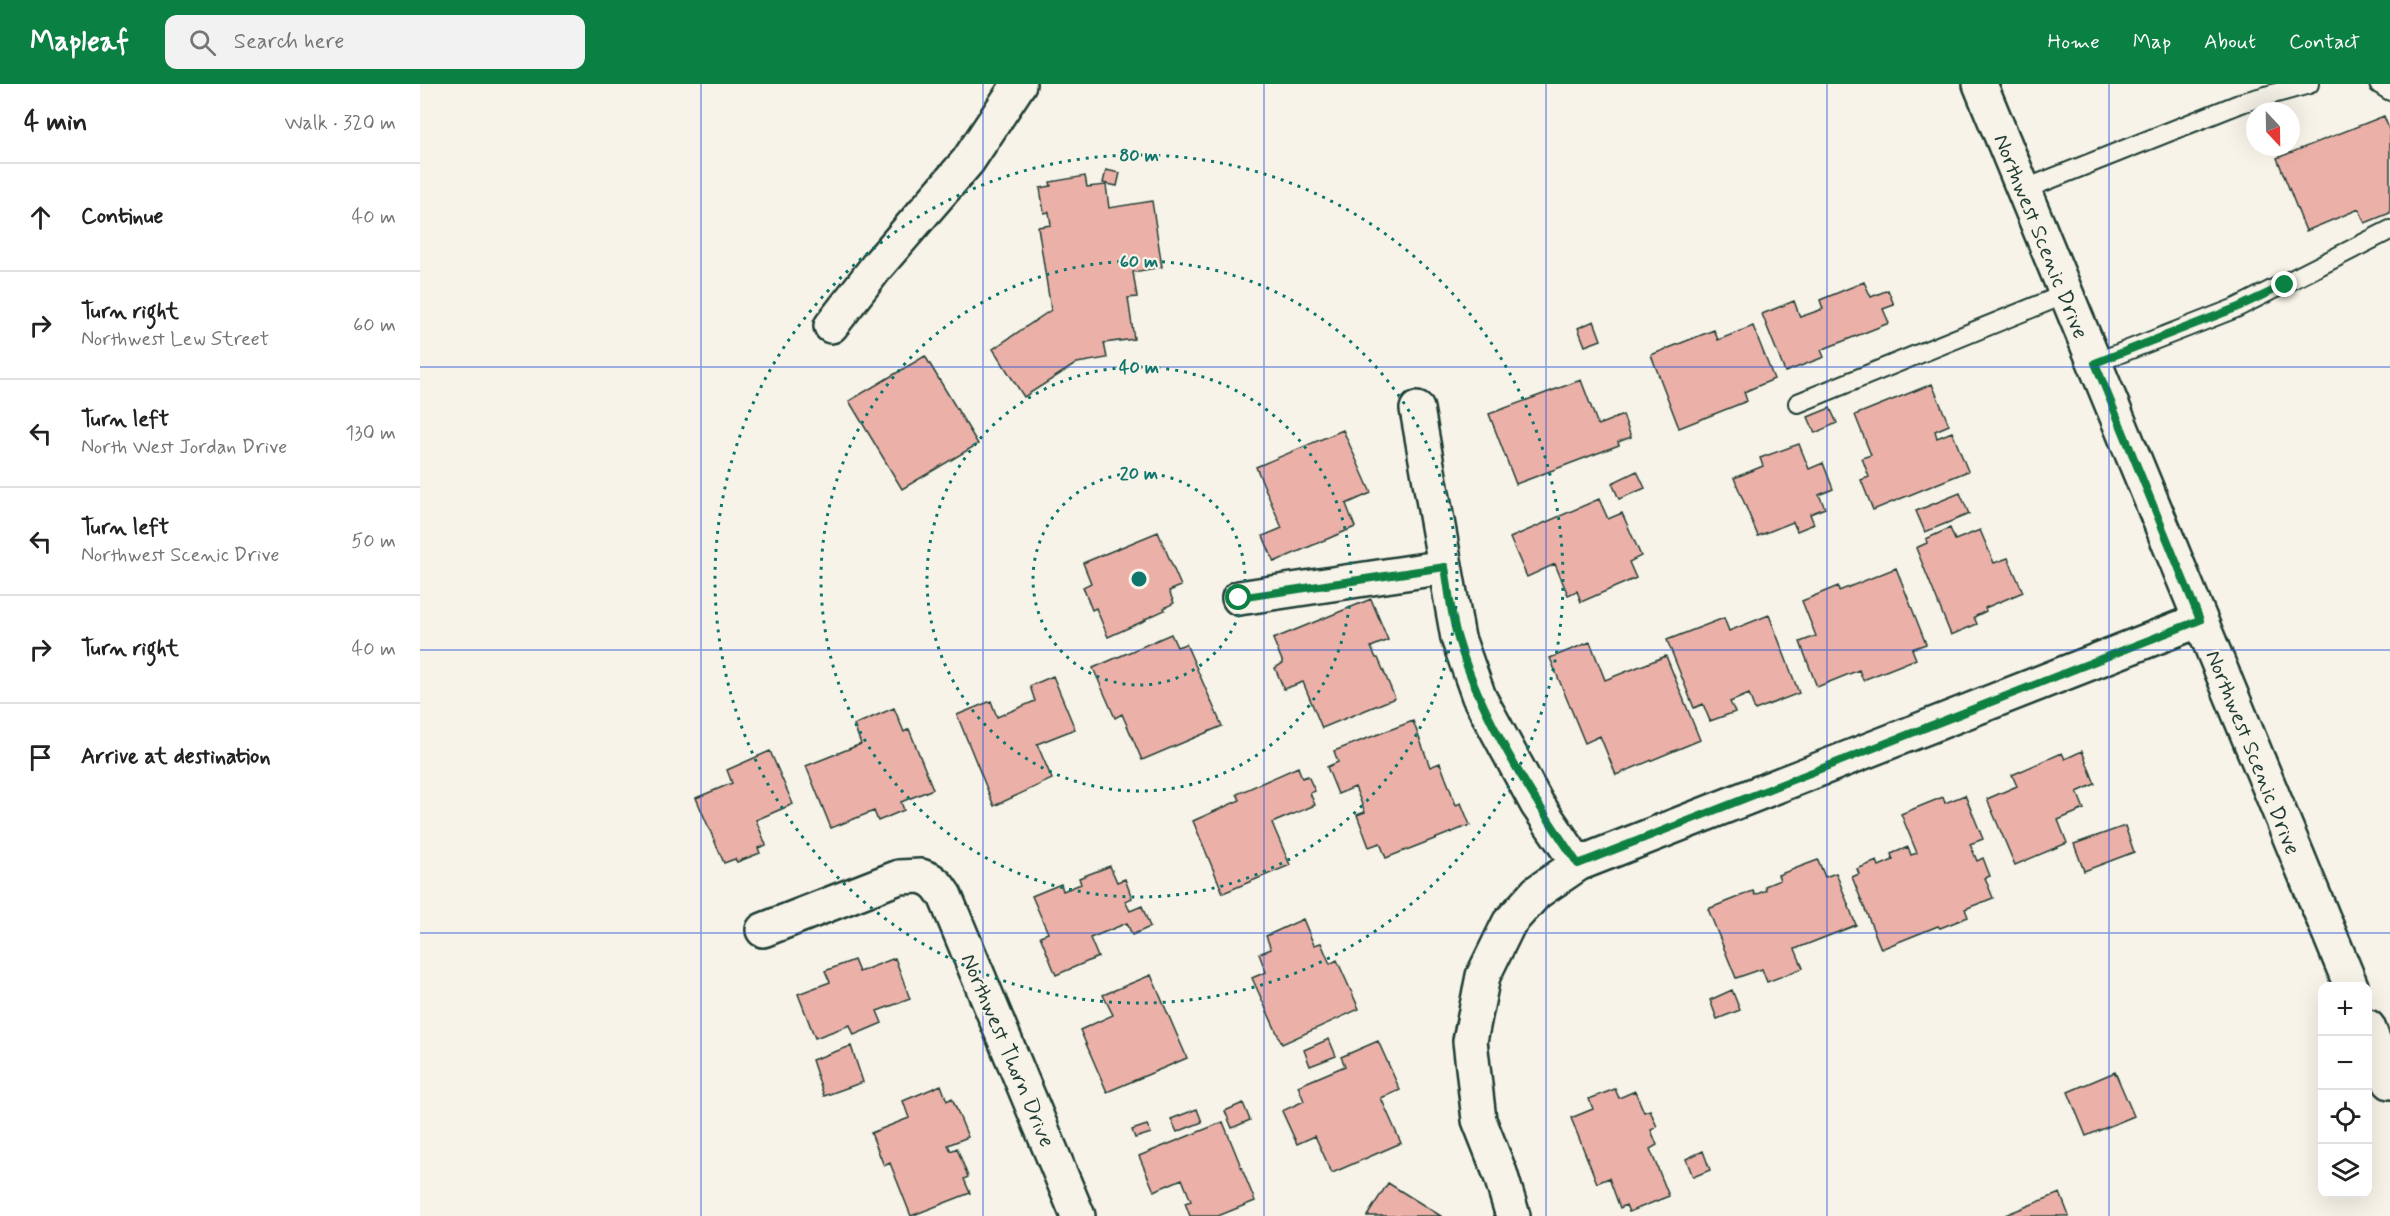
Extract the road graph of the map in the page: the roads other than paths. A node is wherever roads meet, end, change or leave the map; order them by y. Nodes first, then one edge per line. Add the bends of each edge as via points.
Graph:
1 (1019, 84) edge
2 (1980, 84) edge
3 (2309, 84) edge
4 (2379, 84) edge
5 (2390, 91) edge
6 (2023, 190) junction
7 (2390, 230) edge
8 (2066, 294) junction
9 (831, 326) dead end
10 (2095, 363) junction
11 (1798, 403) dead end
12 (1417, 409) dead end
13 (1445, 567) junction
14 (1239, 598) dead end
15 (2200, 620) junction
16 (1578, 864) junction
17 (763, 930) dead end
18 (2349, 982) edge
19 (2371, 1036) edge
20 (2390, 1082) edge
21 (1078, 1216) edge
22 (1513, 1216) edge

1 - 9 street via 968,161
2 - 6 street, Northwest Scenic Drive
3 - 6 lane via 2244,102
4 - 5 lane
6 - 8 street, Northwest Scenic Drive
7 - 10 lane via 2236,308
8 - 10 street, Northwest Scenic Drive
8 - 11 lane
10 - 15 street, Northwest Scenic Drive
12 - 13 street
13 - 14 street
13 - 16 street via 1458,638 1479,697 1537,804
15 - 16 street
15 - 18 street, Northwest Scenic Drive
16 - 22 street via 1537,892 1509,922 1483,976 1470,1041 1479,1120
17 - 21 street, Northwest Thorn Drive via 899,877 921,876 938,886 963,937
19 - 20 street

